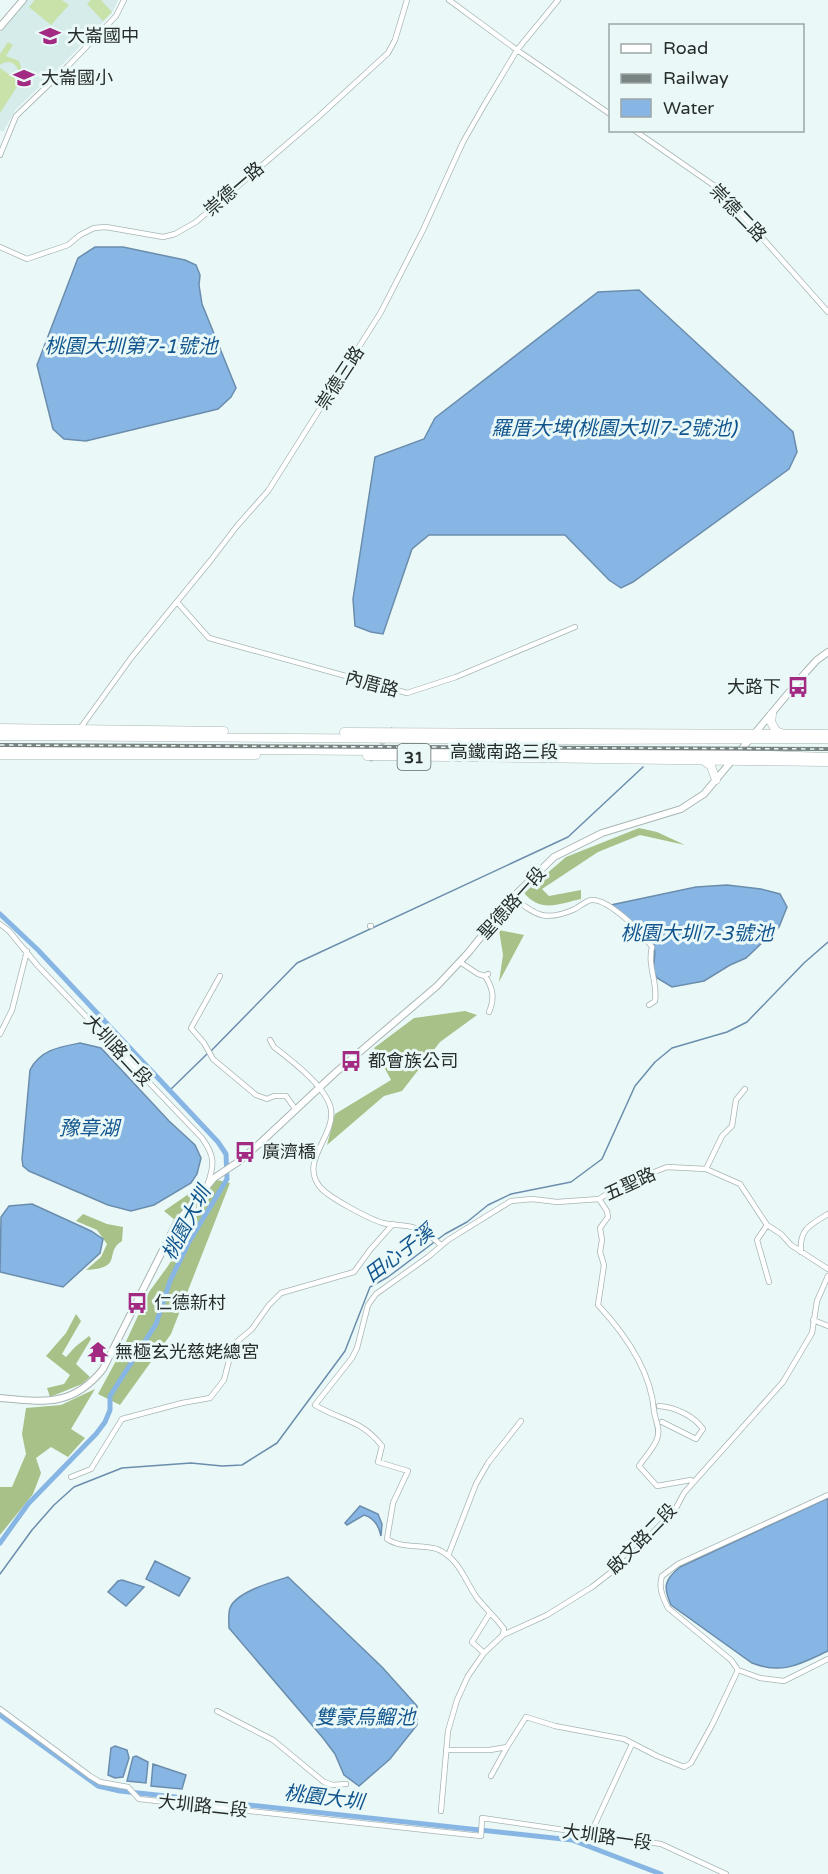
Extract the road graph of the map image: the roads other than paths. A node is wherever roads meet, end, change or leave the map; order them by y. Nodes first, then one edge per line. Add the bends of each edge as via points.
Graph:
1 (23, 0) edge
2 (124, 0) edge
3 (406, 0) edge
4 (449, 0) edge
5 (558, 0) edge
6 (0, 27) edge
7 (517, 50) junction
8 (609, 113) edge
9 (637, 132) edge
10 (0, 155) edge
11 (0, 246) edge
12 (828, 312) edge
13 (177, 602) junction
14 (575, 627) dead end
15 (828, 652) edge
16 (772, 714) junction
17 (0, 728) edge
18 (79, 730) junction
19 (205, 731) junction
20 (544, 734) junction
21 (783, 734) junction
22 (828, 734) edge
23 (0, 736) edge
24 (186, 736) junction
25 (753, 737) junction
26 (572, 740) junction
27 (716, 740) junction
28 (762, 740) junction
29 (828, 740) edge
30 (0, 748) edge
31 (0, 754) edge
32 (721, 754) junction
33 (764, 755) junction
34 (828, 756) edge
35 (736, 757) junction
36 (705, 761) junction
37 (828, 762) edge
38 (716, 780) junction
39 (513, 897) junction
40 (0, 924) edge
41 (27, 951) junction
42 (460, 963) junction
43 (220, 976) dead end
44 (649, 1005) dead end
45 (489, 1012) dead end
46 (0, 1034) edge
47 (270, 1040) dead end
48 (320, 1087) junction
49 (745, 1089) dead end
50 (296, 1110) junction
51 (706, 1169) junction
52 (208, 1185) junction
53 (599, 1199) junction
54 (828, 1214) edge
55 (393, 1224) junction
56 (766, 1225) junction
57 (441, 1245) junction
58 (801, 1252) junction
59 (828, 1269) edge
60 (828, 1276) edge
61 (769, 1282) dead end
62 (813, 1320) junction
63 (828, 1326) edge
64 (0, 1398) edge
65 (659, 1406) dead end
66 (521, 1421) dead end
67 (662, 1422) dead end
68 (71, 1477) dead end
69 (694, 1482) junction
70 (828, 1495) edge
71 (448, 1556) junction
72 (490, 1613) junction
73 (503, 1635) junction
74 (484, 1653) junction
75 (828, 1659) edge
76 (738, 1670) junction
77 (0, 1709) edge
78 (217, 1711) dead end
79 (632, 1744) junction
80 (507, 1747) junction
81 (446, 1750) junction
82 (491, 1776) dead end
83 (346, 1784) dead end
84 (441, 1811) dead end
85 (482, 1818) joint
86 (590, 1835) junction
87 (726, 1874) edge

1 - 6 street
2 - 10 street via 116,16 16,116
3 - 11 street, 崇德一路 via 388,53 196,222 163,237 94,228 68,245 27,259
4 - 7 street
5 - 7 street, 崇德三路
7 - 8 street
7 - 13 street, 崇德三路 via 463,142 414,249 366,338 268,491
9 - 12 street, 崇德二路 via 719,189
13 - 14 street, 內厝路 via 208,638 407,693 456,677
13 - 18 street, 崇德三路
15 - 16 street, 聖德路一段
16 - 21 main road via 771,722
16 - 25 street, 聖德路一段
17 - 18 main road, 高鐵南路三段 / 31
18 - 19 main road, 高鐵南路三段 / 31
19 - 20 main road, 高鐵南路三段 / 31
19 - 24 main road
20 - 25 main road, 高鐵南路三段 / 31
20 - 26 main road
21 - 22 main road, 高鐵南路三段 / 31
21 - 25 main road, 高鐵南路三段 / 31
23 - 24 main road, 高鐵南路三段 / 31
24 - 26 main road, 高鐵南路三段 / 31
25 - 27 main road, 高鐵南路三段 / 31
25 - 28 main road, 高鐵南路三段 / 31
25 - 35 street, 聖德路一段
26 - 27 main road, 高鐵南路三段 / 31
27 - 32 main road via 724,746
28 - 29 main road, 高鐵南路三段 / 31
28 - 33 main road
30 - 32 main road, 高鐵南路三段 / 31
31 - 36 main road, 高鐵南路三段 / 31
32 - 35 main road, 高鐵南路三段 / 31
33 - 34 main road, 高鐵南路三段 / 31
33 - 35 main road, 高鐵南路三段 / 31
35 - 36 main road, 高鐵南路三段 / 31
35 - 37 main road, 高鐵南路三段 / 31
35 - 38 street, 聖德路一段
36 - 38 main road
38 - 39 street, 聖德路一段 via 690,805 602,833 554,857
39 - 42 street, 聖德路一段
39 - 44 street via 529,910 550,917 591,900 617,911 652,947 651,974 657,989 655,1000
40 - 41 street, 大圳路二段
41 - 46 street via 12,1010
41 - 52 street, 大圳路二段 via 202,1138 214,1166
42 - 45 street via 487,975 493,1002
42 - 48 street, 聖德路一段
43 - 50 street via 191,1028 208,1053 256,1095 267,1099 286,1096
47 - 48 street
48 - 50 street, 聖德路一段
48 - 55 street via 331,1109 331,1120 312,1174 321,1188 352,1209
49 - 51 street via 736,1100 732,1126 722,1136
50 - 52 street, 聖德路一段
51 - 53 street, 五聖路 via 667,1167 621,1185
51 - 56 street, 五聖路 via 744,1188
52 - 64 street via 177,1222 94,1380 83,1390 57,1400
53 - 57 street, 五聖路 via 511,1201
53 - 69 street via 608,1217 600,1228 604,1265 598,1305 637,1357 651,1386 658,1422 657,1439 639,1466 657,1486
54 - 58 street via 801,1236
55 - 57 street via 415,1228
55 - 68 street via 354,1272 281,1293 252,1329 233,1345 224,1380 210,1398 122,1419 91,1469
56 - 58 street, 五聖路
56 - 61 street via 757,1240
57 - 71 street, 五聖路 via 376,1294 368,1305 352,1358 315,1405 350,1420 375,1438 382,1446 378,1462 408,1471 393,1503 387,1539 432,1548
58 - 59 street, 五聖路
60 - 62 street, 啟文路二段
62 - 63 street
62 - 69 street, 啟文路二段 via 812,1334 783,1382
65 - 67 street via 694,1419 703,1429 696,1439
66 - 71 street via 476,1484
69 - 73 street, 啟文路二段 via 676,1509 627,1560 547,1615
70 - 76 street via 662,1575 660,1582 668,1608
71 - 72 street
72 - 73 street via 504,1629
72 - 74 street via 472,1642
73 - 74 street, 啟文路二段
74 - 81 street, 啟文路二段 via 457,1700
75 - 76 street via 784,1681
76 - 79 street via 692,1763 684,1767
77 - 85 street, 大圳路二段 via 100,1782 128,1787 139,1799 481,1836
78 - 83 street via 273,1740 324,1782
79 - 80 street via 526,1717
79 - 86 street
80 - 81 street
80 - 82 street
81 - 84 street, 啟文路二段
85 - 86 street, 大圳路一段
86 - 87 street, 大圳路一段 via 661,1844

